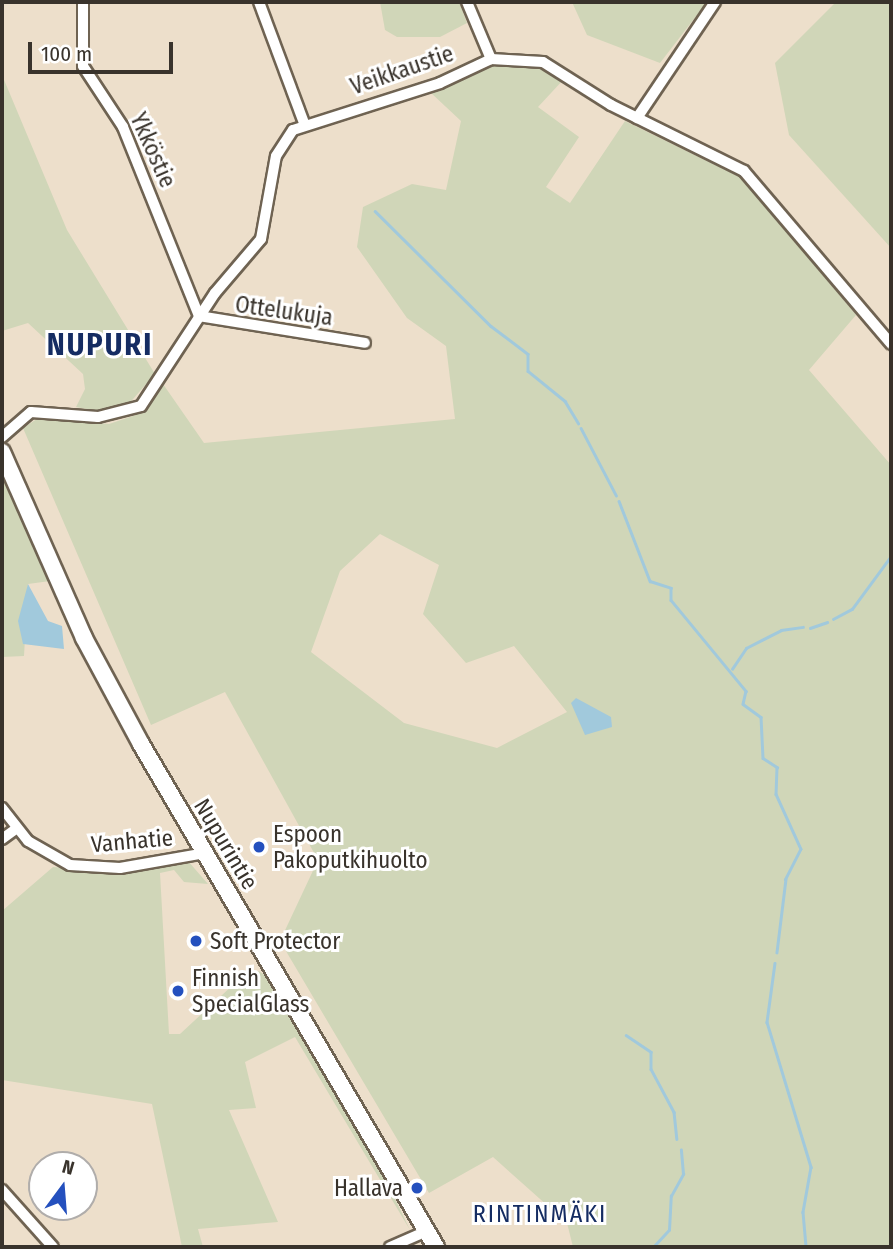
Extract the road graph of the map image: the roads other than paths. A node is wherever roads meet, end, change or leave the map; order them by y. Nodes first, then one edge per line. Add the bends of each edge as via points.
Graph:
1 (83, 2) edge
2 (259, 2) edge
3 (467, 2) edge
4 (715, 2) edge
5 (491, 59) junction
6 (637, 118) junction
7 (304, 123) junction
8 (199, 316) junction
9 (365, 343) dead end
10 (891, 344) edge
11 (2, 437) edge
12 (2, 452) edge
13 (2, 808) edge
14 (16, 829) junction
15 (2, 839) edge
16 (205, 853) junction
17 (2, 1190) edge
18 (427, 1231) junction
19 (53, 1247) edge
20 (390, 1247) edge
21 (436, 1247) edge

1 - 8 street, Ykköstie via 83,66 123,127
2 - 7 street
3 - 5 street
4 - 6 street
5 - 6 street, Veikkaustie via 542,62
5 - 7 street, Veikkaustie via 440,83
6 - 10 street, Veikkaustie via 744,171
7 - 8 street, Veikkaustie via 279,146 261,239
8 - 9 street, Ottelukuja
8 - 11 street, Veikkaustie via 141,406 98,417 31,412
12 - 16 main road, Nupurintie via 84,638
13 - 14 street, Vanhatie
14 - 15 street
14 - 16 street, Vanhatie via 54,859 94,869
16 - 18 main road, Nupurintie
17 - 19 street
18 - 20 street
18 - 21 main road, Nupurintie

